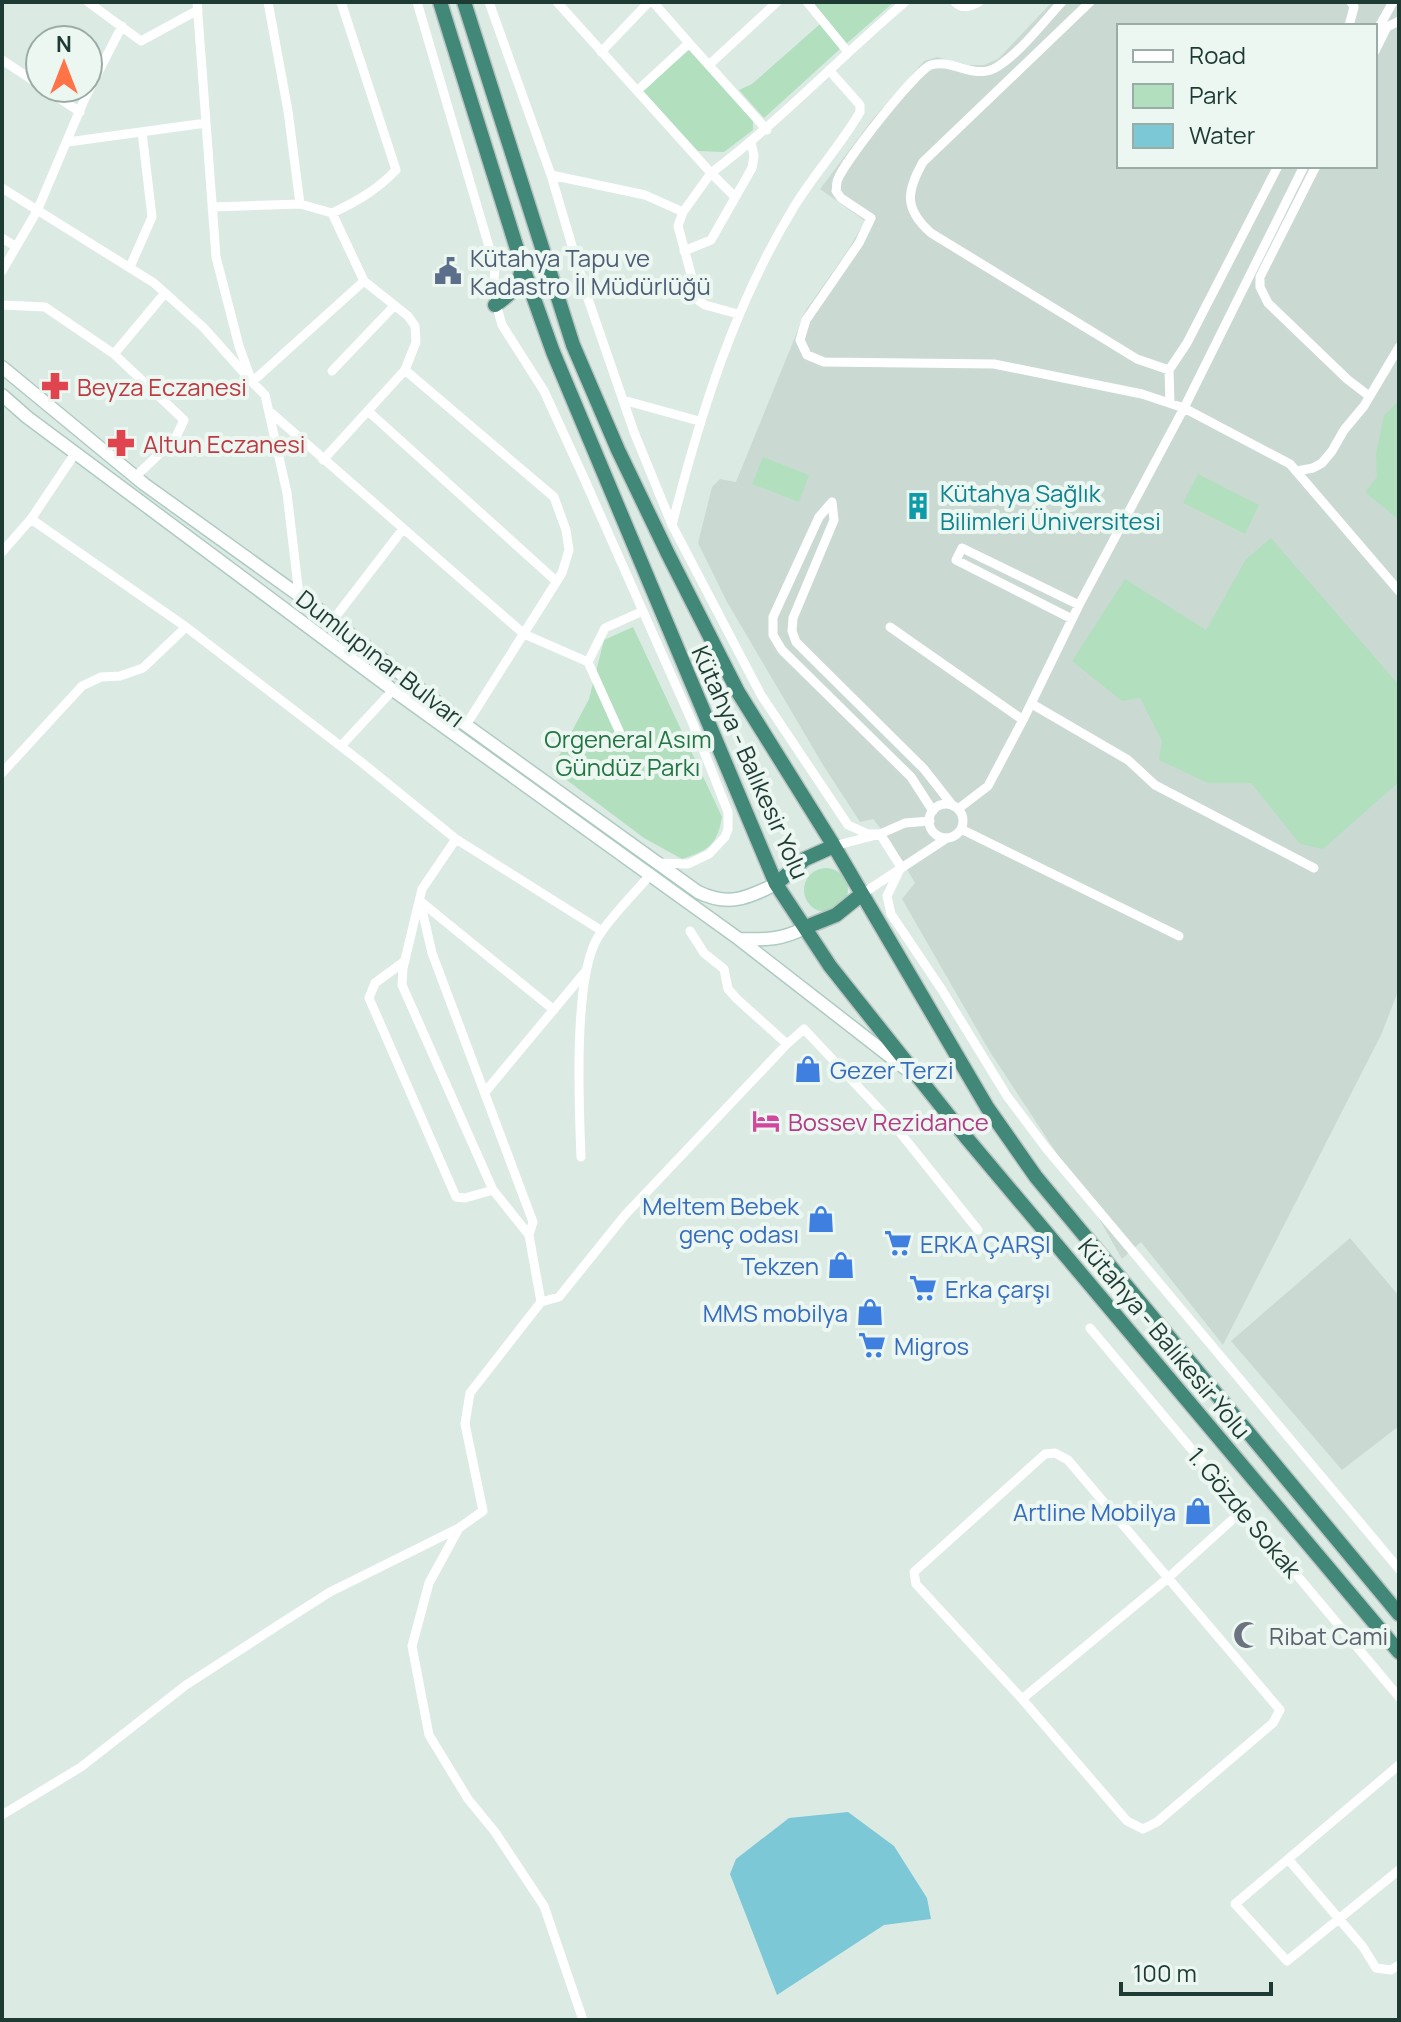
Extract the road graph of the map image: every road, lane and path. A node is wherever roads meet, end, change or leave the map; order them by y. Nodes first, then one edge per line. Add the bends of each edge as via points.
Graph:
1 (88, 2) edge
2 (268, 2) edge
3 (341, 2) edge
4 (417, 2) edge
5 (440, 2) edge
6 (464, 2) edge
7 (489, 2) edge
8 (557, 2) edge
9 (651, 2) edge
10 (777, 2) edge
11 (807, 2) edge
12 (905, 2) edge
13 (955, 2) edge
14 (979, 2) edge
15 (1062, 2) edge
16 (1090, 2) edge
17 (1351, 2) edge
18 (1393, 2) edge
19 (197, 6) edge
20 (1399, 21) edge
21 (1350, 24) edge
22 (122, 26) junction
23 (1377, 30) edge
24 (689, 43) junction
25 (1377, 47) edge
26 (601, 52) junction
27 (848, 52) junction
28 (2, 60) edge
29 (710, 64) junction
30 (829, 70) junction
31 (24, 75) edge
32 (637, 91) junction
33 (68, 104) edge
34 (80, 112) junction
35 (206, 123) junction
36 (767, 130) junction
37 (142, 132) junction
38 (68, 142) junction
39 (751, 142) junction
40 (1277, 168) edge
41 (1303, 168) edge
42 (1315, 168) edge
43 (711, 173) junction
44 (551, 175) junction
45 (2, 188) edge
46 (735, 197) junction
47 (300, 204) junction
48 (212, 207) junction
49 (37, 211) junction
50 (683, 212) junction
51 (332, 213) junction
52 (2, 238) edge
53 (15, 246) junction
54 (684, 251) junction
55 (522, 265) junction
56 (130, 267) junction
57 (2, 271) edge
58 (364, 281) junction
59 (165, 293) junction
60 (2, 305) edge
61 (495, 305) junction
62 (394, 306) junction
63 (738, 314) junction
64 (1399, 347) edge
65 (114, 354) junction
66 (2, 367) edge
67 (405, 370) junction
68 (1169, 370) junction
69 (332, 371) dead end
70 (252, 382) junction
71 (2, 395) edge
72 (1369, 396) junction
73 (623, 400) junction
74 (1170, 403) junction
75 (1184, 408) junction
76 (269, 411) junction
77 (368, 411) junction
78 (699, 421) junction
79 (76, 452) junction
80 (323, 460) junction
81 (1297, 471) junction
82 (135, 477) junction
83 (31, 519) junction
84 (672, 525) junction
85 (403, 529) junction
86 (2, 552) edge
87 (556, 581) junction
88 (1399, 591) edge
89 (299, 595) junction
90 (1079, 605) junction
91 (643, 611) junction
92 (1072, 619) junction
93 (333, 620) junction
94 (186, 627) junction
95 (890, 627) dead end
96 (524, 634) junction
97 (588, 662) junction
98 (393, 690) junction
99 (1032, 704) junction
100 (1023, 720) junction
101 (466, 725) junction
102 (620, 733) dead end
103 (341, 746) junction
104 (2, 773) edge
105 (956, 807) junction
106 (932, 816) junction
107 (848, 825) junction
108 (961, 829) junction
109 (880, 834) junction
110 (947, 838) junction
111 (456, 839) junction
112 (840, 844) junction
113 (657, 863) junction
114 (901, 867) junction
115 (1314, 868) dead end
116 (650, 875) junction
117 (776, 884) junction
118 (862, 894) junction
119 (420, 901) junction
120 (806, 927) junction
121 (602, 931) junction
122 (690, 931) dead end
123 (1179, 936) dead end
124 (739, 939) junction
125 (405, 961) junction
126 (585, 972) junction
127 (554, 1010) junction
128 (787, 1044) junction
129 (920, 1079) junction
130 (486, 1091) junction
131 (581, 1157) dead end
132 (493, 1190) junction
133 (978, 1230) dead end
134 (529, 1235) junction
135 (541, 1302) junction
136 (1090, 1328) dead end
137 (1244, 1509) junction
138 (459, 1528) junction
139 (1399, 1569) edge
140 (1168, 1578) junction
141 (1399, 1614) edge
142 (1399, 1652) edge
143 (1399, 1697) edge
144 (1022, 1699) junction
145 (1399, 1765) edge
146 (2, 1815) edge
147 (1288, 1859) junction
148 (1399, 1870) edge
149 (1338, 1920) junction
150 (1399, 1965) edge
151 (583, 2020) edge

1 - 22 street
2 - 47 street
3 - 51 street via 396,170 358,201
4 - 61 street via 495,267
5 - 55 highway, Kütahya - Balıkesir Yolu
6 - 112 highway, Kütahya - Balıkesir Yolu via 573,345 618,450 738,692
7 - 44 street
8 - 26 street
9 - 24 street
9 - 26 street
10 - 29 street
11 - 27 street
12 - 27 street
13 - 14 street via 967,8
15 - 74 street via 996,68 976,72 932,64 880,119 838,179 836,191 871,218 806,320 800,340 807,355 824,362 994,364
16 - 68 street via 923,162 913,180 911,207 931,233 1137,359
17 - 21 street
18 - 23 street
19 - 22 street via 141,41
19 - 35 street
20 - 25 street via 1387,27
22 - 34 street
24 - 29 street
24 - 32 street
26 - 32 street
27 - 30 street
28 - 31 street
29 - 36 street
30 - 36 street
30 - 63 street via 860,105 860,112 793,207
32 - 43 street
33 - 34 street
34 - 38 street
35 - 37 street
35 - 48 street
36 - 39 street
37 - 38 street
37 - 56 street via 152,217
38 - 49 street
39 - 43 street
39 - 46 street via 752,168
40 - 68 street
41 - 75 street
42 - 72 street via 1260,277 1260,287 1268,303
43 - 46 street
43 - 50 street
44 - 50 street via 645,195
44 - 73 street
45 - 49 street
46 - 54 street via 711,240
47 - 48 street
47 - 51 street
48 - 70 street via 216,257
49 - 53 street
49 - 56 street
50 - 54 street via 678,226
51 - 58 street
52 - 53 street
53 - 57 street
54 - 63 street via 698,300
55 - 61 highway via 521,280
55 - 117 highway, Kütahya - Balıkesir Yolu via 553,352
56 - 59 street
58 - 62 street
58 - 70 street
59 - 65 street
59 - 70 street
60 - 65 street via 45,307
61 - 91 street via 544,391
62 - 67 street via 415,326 416,342
62 - 69 street
63 - 78 street
64 - 72 street
65 - 82 street via 184,420 175,439
66 - 82 main road, Dumlupınar Bulvarı
67 - 77 street
67 - 87 street via 554,497 569,550
68 - 74 street
70 - 76 street via 265,395
71 - 79 main road, Dumlupınar Bulvarı
72 - 81 street via 1322,463
73 - 78 street
73 - 84 street
74 - 75 street
75 - 81 street
75 - 90 street
76 - 80 street
76 - 89 street via 287,493
77 - 80 street
77 - 87 street
78 - 84 street
79 - 83 street
79 - 98 main road, Dumlupınar Bulvarı
80 - 85 street
81 - 88 street
82 - 89 main road, Dumlupınar Bulvarı
83 - 86 street
83 - 94 street
84 - 107 street via 761,695
85 - 93 street
85 - 96 street
87 - 96 street
89 - 93 main road, Dumlupınar Bulvarı
90 - 92 street
90 - 92 street via 962,548 956,560
91 - 97 street via 605,628
91 - 113 street via 728,812 725,837 709,854 688,864
92 - 99 street
93 - 101 main road, Dumlupınar Bulvarı
94 - 103 street
94 - 104 street via 143,668 82,686
95 - 100 street
96 - 97 street
96 - 101 street
97 - 102 street
98 - 103 street
98 - 116 main road, Dumlupınar Bulvarı
99 - 100 street
99 - 115 street via 1128,760 1155,785
100 - 105 street via 988,786
101 - 113 main road, Dumlupınar Bulvarı
103 - 111 street
105 - 106 street via 943,805
105 - 106 street via 796,642 793,618 834,520 832,502 819,517 788,583 773,617 773,635 911,777
105 - 108 street via 963,819
106 - 109 street
106 - 110 street via 937,835
107 - 109 street
107 - 112 street
108 - 110 street
108 - 123 street
109 - 112 street
109 - 114 street
110 - 114 street
111 - 119 street via 422,889
111 - 121 street
112 - 117 highway via 805,859
112 - 118 highway, Kütahya - Balıkesir Yolu
113 - 117 main road, Dumlupınar Bulvarı via 720,901 742,899
114 - 118 street
114 - 139 street via 887,896 891,914 1007,1096
116 - 121 street
116 - 124 main road, Dumlupınar Bulvarı
117 - 120 highway, Kütahya - Balıkesir Yolu
118 - 120 highway via 836,915
118 - 141 highway, Kütahya - Balıkesir Yolu via 966,1073 1036,1177
119 - 125 street
119 - 127 street
119 - 130 street via 432,953
120 - 124 main road via 768,941
120 - 129 highway, Kütahya - Balıkesir Yolu via 830,966
121 - 126 street
122 - 128 street via 704,953 724,969 728,989
124 - 129 main road, Dumlupınar Bulvarı
125 - 132 street via 402,985
125 - 132 street via 375,983 369,998 456,1197
126 - 127 street
126 - 131 street
127 - 130 street
128 - 133 street via 804,1029 894,1125
128 - 135 street via 625,1215 559,1297
129 - 142 highway, Kütahya - Balıkesir Yolu
130 - 134 street via 533,1222
132 - 134 street
134 - 135 street
135 - 138 street via 470,1393 465,1424 483,1511
136 - 137 street, 1. Gözde Sokak
137 - 140 street
137 - 143 street, 1. Gözde Sokak
138 - 146 street via 330,1592 186,1685 81,1767
138 - 151 street via 429,1583 412,1646 429,1735 544,1906
140 - 144 street
140 - 144 street via 1068,1460 1045,1454 914,1572 916,1584
140 - 144 street via 1280,1714 1157,1822 1143,1829 1127,1821
145 - 147 street
147 - 149 street
147 - 149 street via 1235,1904 1287,1961
148 - 149 street
149 - 150 street via 1376,1968

